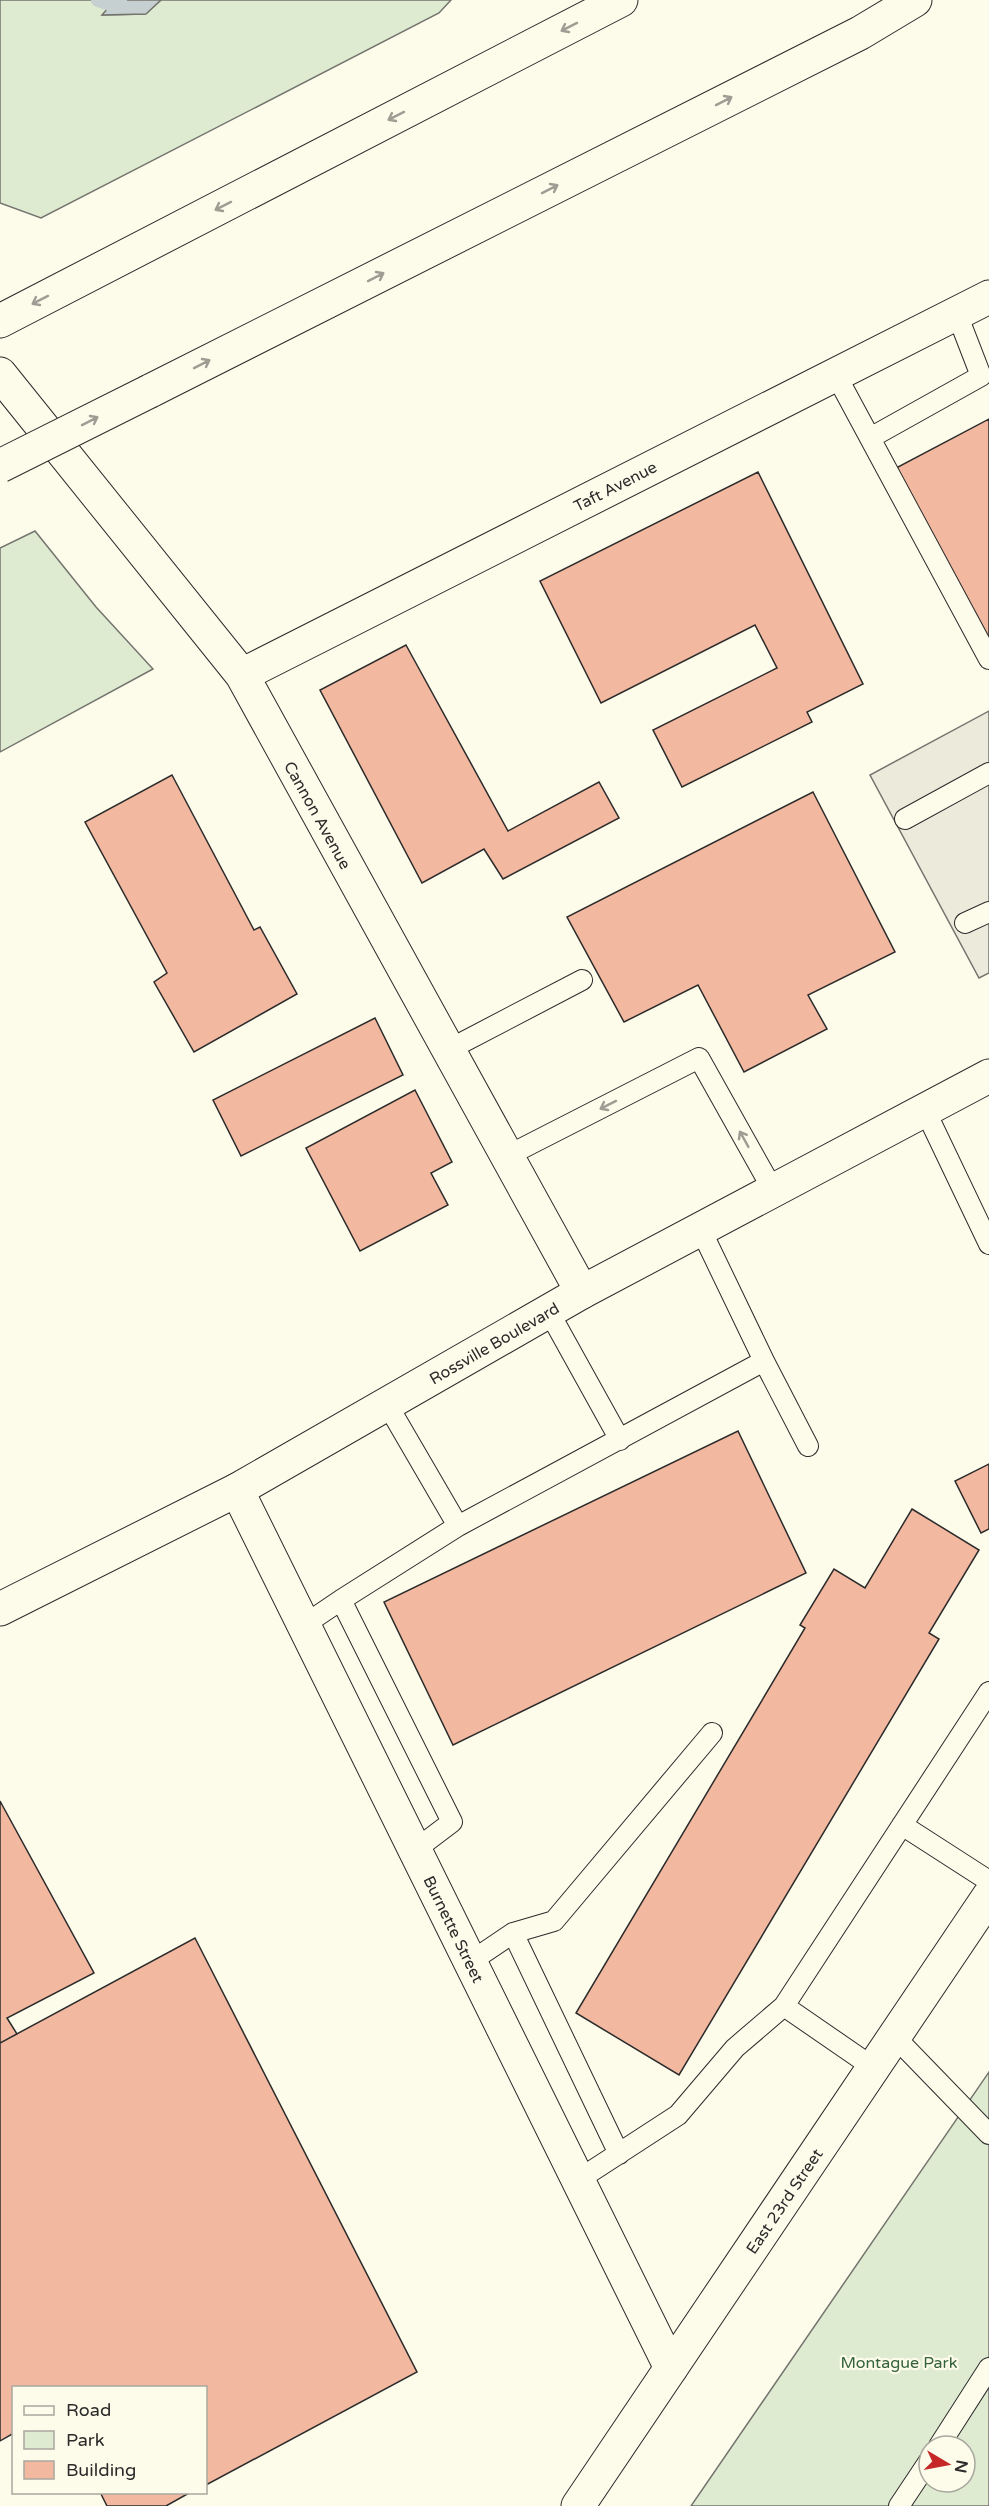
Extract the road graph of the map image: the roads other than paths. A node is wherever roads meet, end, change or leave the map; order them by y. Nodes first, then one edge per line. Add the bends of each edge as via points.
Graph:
1 (621, 0) edge
2 (915, 0) edge
3 (989, 297) edge
4 (957, 314) junction
5 (0, 321) edge
6 (0, 374) edge
7 (836, 375) junction
8 (870, 438) junction
9 (0, 466) edge
10 (989, 659) edge
11 (242, 675) junction
12 (989, 773) edge
13 (905, 819) dead end
14 (989, 912) edge
15 (965, 923) dead end
16 (582, 980) dead end
17 (448, 1050) junction
18 (989, 1076) edge
19 (925, 1110) junction
20 (507, 1156) junction
21 (773, 1190) junction
22 (701, 1230) junction
23 (989, 1244) edge
24 (582, 1292) junction
25 (549, 1312) junction
26 (764, 1361) junction
27 (387, 1404) junction
28 (620, 1440) junction
29 (808, 1446) dead end
30 (237, 1490) junction
31 (458, 1526) junction
32 (341, 1600) junction
33 (0, 1610) edge
34 (304, 1625) junction
35 (989, 1692) edge
36 (712, 1733) dead end
37 (902, 1825) junction
38 (415, 1850) junction
39 (989, 1881) edge
40 (989, 1896) edge
41 (513, 1933) junction
42 (470, 1962) junction
43 (784, 2006) junction
44 (894, 2036) junction
45 (874, 2068) junction
46 (989, 2134) edge
47 (619, 2154) junction
48 (578, 2180) junction
49 (671, 2368) junction
50 (989, 2368) edge
51 (947, 2434) edge
52 (917, 2480) edge
53 (578, 2506) edge
54 (900, 2506) edge

1 -> 5 main road
9 -> 2 main road, bridge via 860,33
3 - 4 main road, Taft Avenue
4 - 7 main road, Taft Avenue
4 - 8 lane via 981,376
6 - 11 main road, Cannon Avenue
7 - 8 lane
7 - 11 main road, Taft Avenue
8 - 10 lane
11 - 17 main road, Cannon Avenue
12 - 13 lane
14 - 15 lane
16 - 17 lane
17 - 20 main road, Cannon Avenue
18 - 19 main road, Rossville Boulevard
19 - 21 main road, Rossville Boulevard
19 - 23 lane
21 -> 20 lane via 699,1058
20 - 24 main road, Cannon Avenue
21 - 22 main road, Rossville Boulevard
22 - 24 main road, Rossville Boulevard
22 - 26 lane
24 - 25 main road, Rossville Boulevard
25 - 27 main road, Rossville Boulevard
25 - 28 lane
26 - 28 lane
26 - 29 lane
27 - 30 main road, Rossville Boulevard
27 - 31 lane
28 - 31 lane
30 - 33 main road, Rossville Boulevard
30 - 34 main road, Burnette Street
31 - 32 lane
32 - 34 lane
32 - 38 lane via 452,1822
34 - 38 main road, Burnette Street
35 - 37 lane
36 - 41 lane via 554,1921
37 - 39 lane
37 - 43 lane
38 - 42 main road, Burnette Street
40 - 44 main road, East 23rd Street
41 - 42 lane
41 - 47 lane
42 - 48 main road, Burnette Street
43 - 45 lane
43 - 47 lane via 735,2048 678,2115
44 - 45 main road, East 23rd Street
44 - 46 lane
45 - 49 main road, East 23rd Street
47 - 48 lane
48 - 49 main road, Burnette Street
49 - 53 main road, East 23rd Street
50 - 51 lane
52 - 54 lane

